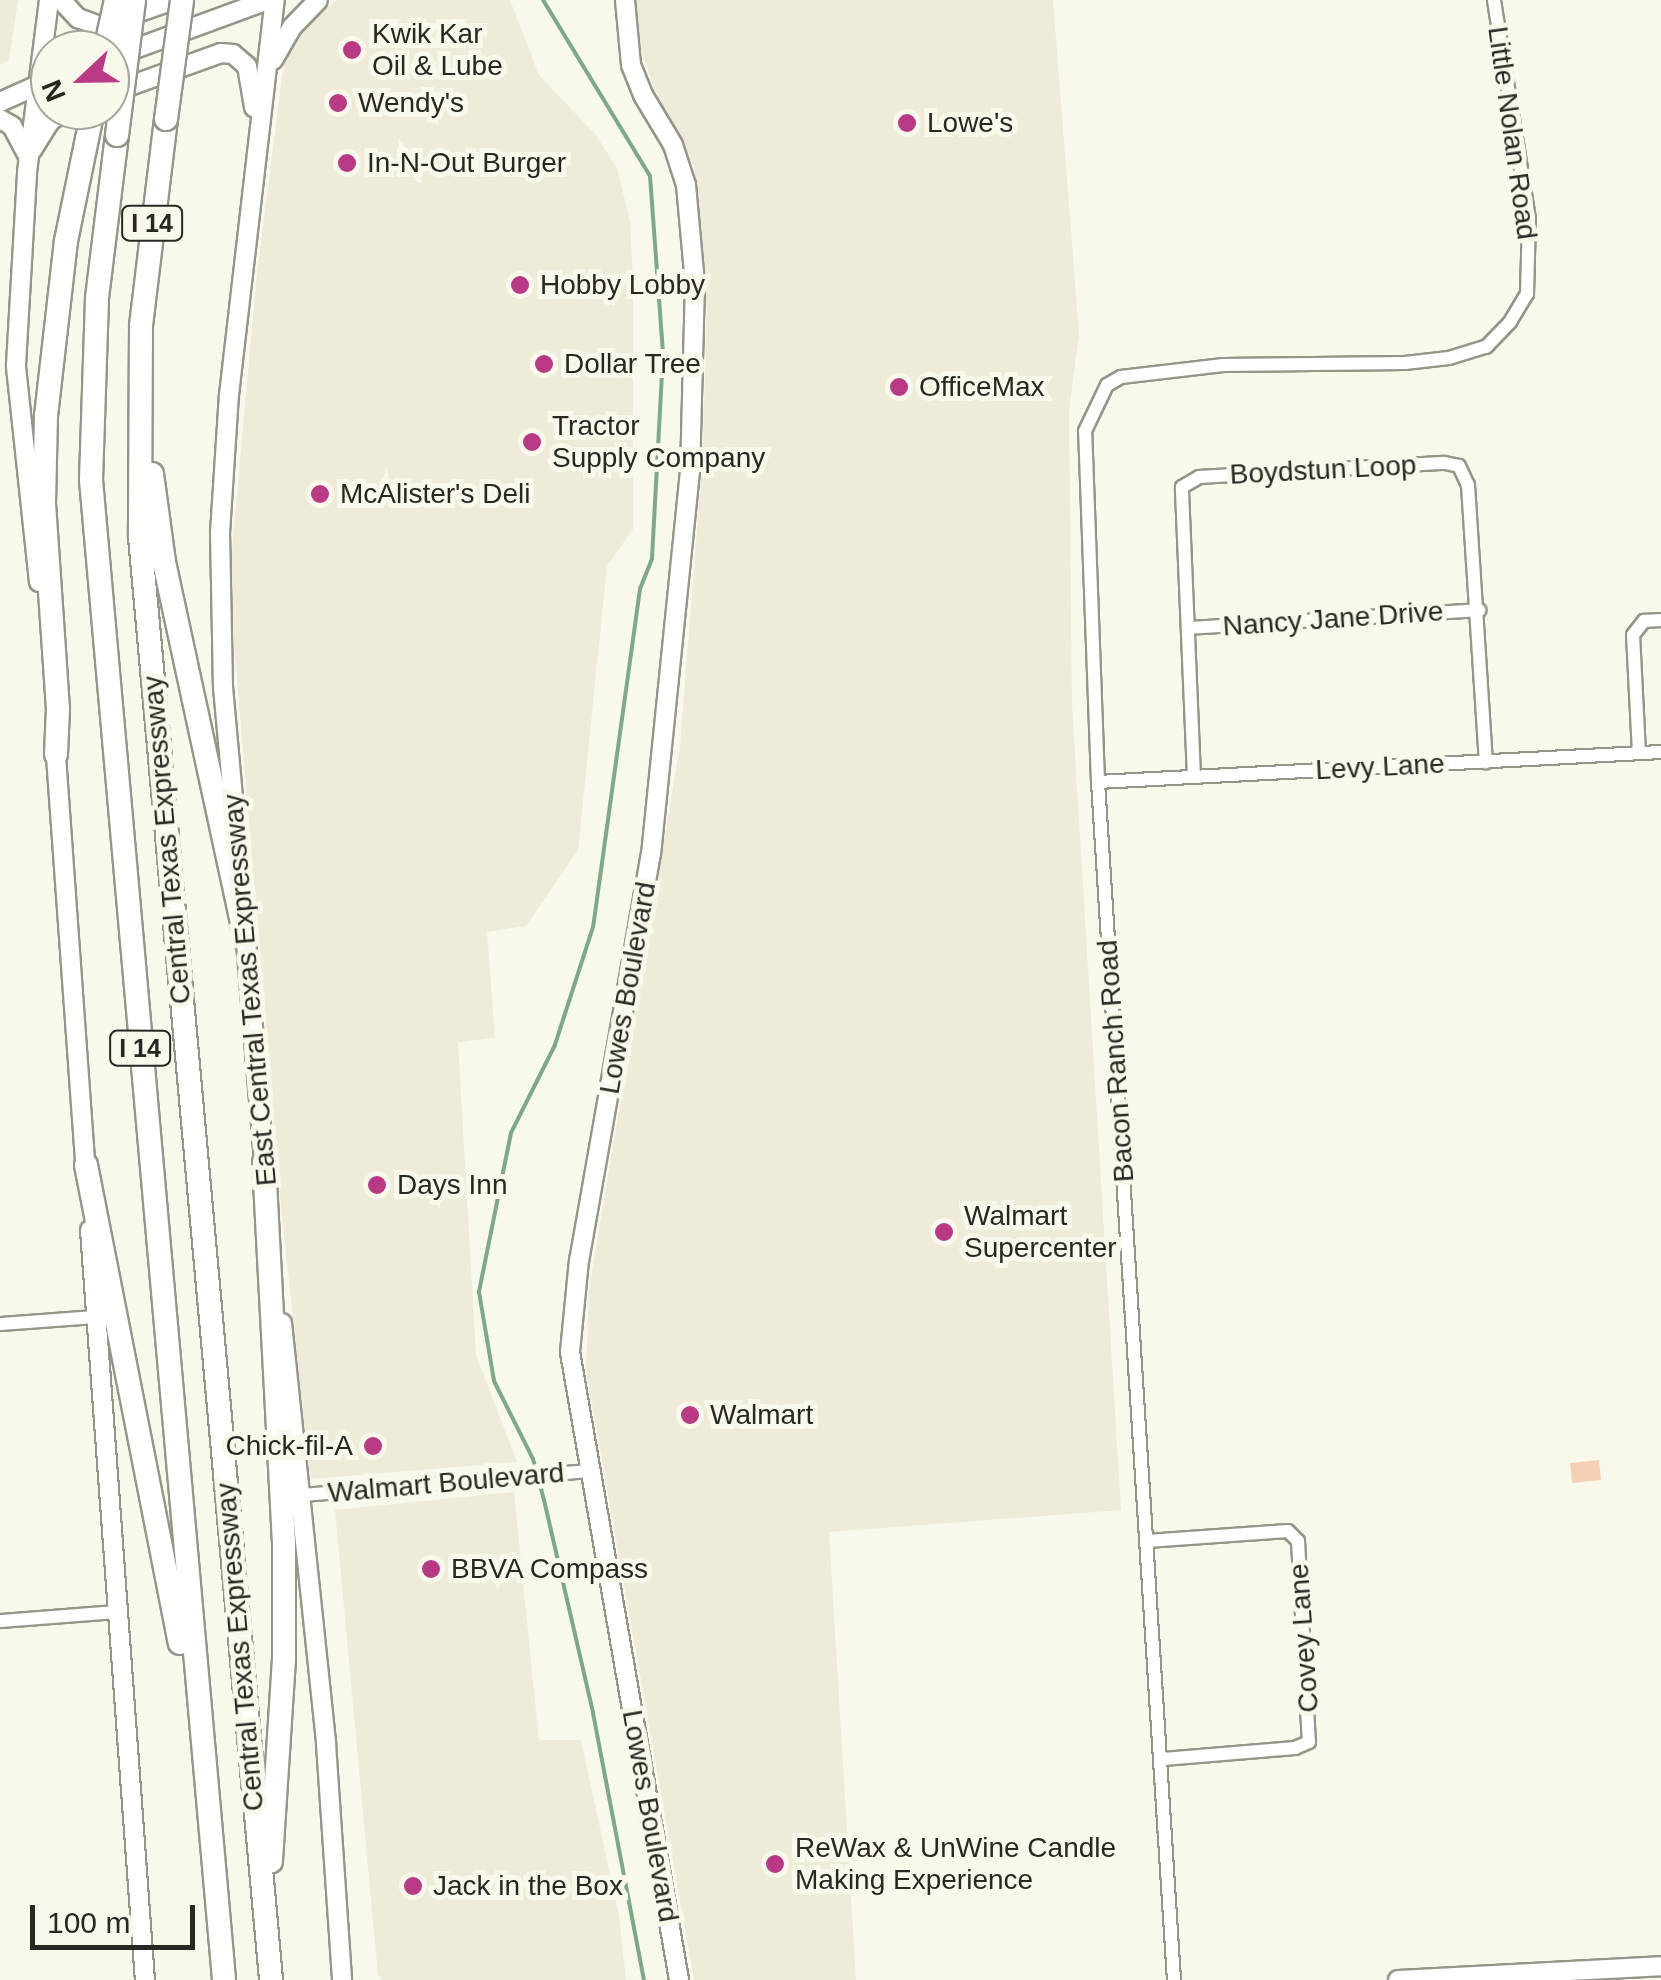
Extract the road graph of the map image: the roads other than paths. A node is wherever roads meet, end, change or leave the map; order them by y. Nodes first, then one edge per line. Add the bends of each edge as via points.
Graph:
1 (49, 0) edge
2 (61, 0) edge
3 (116, 0) edge
4 (134, 0) edge
5 (174, 0) edge
6 (182, 0) edge
7 (271, 0) edge
8 (318, 0) edge
9 (626, 0) edge
10 (1494, 0) edge
11 (47, 30) edge
12 (109, 30) edge
13 (130, 51) edge
14 (265, 79) junction
15 (130, 86) edge
16 (30, 88) edge
17 (0, 102) edge
18 (0, 119) edge
19 (34, 130) edge
20 (45, 130) edge
21 (89, 130) edge
22 (257, 147) junction
23 (28, 156) junction
24 (141, 327) junction
25 (1222, 364) joint
26 (1479, 610) junction
27 (1661, 620) edge
28 (1188, 628) junction
29 (1661, 752) edge
30 (1639, 753) junction
31 (56, 754) junction
32 (1486, 762) junction
33 (1194, 777) junction
34 (1098, 782) junction
35 (246, 941) junction
36 (264, 1162) junction
37 (86, 1165) junction
38 (96, 1317) junction
39 (0, 1324) edge
40 (589, 1471) junction
41 (302, 1496) junction
42 (1147, 1541) junction
43 (117, 1612) junction
44 (0, 1621) edge
45 (201, 1730) junction
46 (1162, 1758) junction
47 (266, 1925) junction
48 (1661, 1966) edge
49 (223, 1971) edge
50 (341, 1977) edge
51 (271, 1979) edge
52 (1443, 1979) edge
53 (145, 1980) edge
54 (679, 1980) edge
55 (1174, 1980) edge
56 (1398, 1980) edge

1 - 11 main road
2 - 5 main road via 78,18 100,26
3 - 12 highway, bridge
4 - 45 highway, Central Texas Expressway / I 14, bridge via 97,299 91,480
6 - 24 highway, Central Texas Expressway / I 14, bridge
7 - 13 main road
7 - 14 main road, East Central Texas Expressway
8 - 14 main road via 281,43
9 - 40 main road, Lowes Boulevard via 631,65 686,185 694,362 690,471 651,853 571,1325
10 - 25 street, Little Nolan Road via 1529,219 1527,294 1510,322 1486,347 1449,358
14 - 22 main road, East Central Texas Expressway
15 - 22 main road via 232,54 247,66 251,80
16 - 17 main road
18 - 23 main road via 12,126
19 - 23 main road
20 - 23 main road
21 - 31 highway via 54,324 46,416
22 - 35 main road, East Central Texas Expressway via 220,533 223,688
23 - 31 main road via 16,365
24 - 35 highway via 164,562
24 - 47 highway, Central Texas Expressway / I 14 via 140,537
25 - 34 street, Bacon Ranch Road via 1122,377 1107,385 1085,431
26 - 28 street, Nancy Jane Drive
26 - 28 street, Boydstun Loop via 1468,486 1460,466 1218,476 1182,486
26 - 32 street, Boydstun Loop
27 - 30 street via 1644,621 1632,634
28 - 33 street, Boydstun Loop
29 - 30 street, Levy Lane
30 - 32 street, Levy Lane
31 - 37 main road
32 - 33 street, Levy Lane
33 - 34 street, Levy Lane
34 - 42 street, Bacon Ranch Road
35 - 36 main road, East Central Texas Expressway
36 - 41 main road, East Central Texas Expressway
36 - 47 highway via 282,1470 284,1640
37 - 38 main road
37 - 45 highway via 191,1709
38 - 39 street
38 - 43 main road
40 - 41 street, Walmart Boulevard
40 - 54 main road, Lowes Boulevard
41 - 50 main road, East Central Texas Expressway
42 - 46 street, Bacon Ranch Road
42 - 46 street, Covey Lane via 1288,1531 1298,1540 1308,1742
43 - 44 street
43 - 53 main road
45 - 49 highway, Central Texas Expressway / I 14
46 - 55 street, Bacon Ranch Road
47 - 51 highway, Central Texas Expressway / I 14
48 - 52 main road
52 - 56 main road

